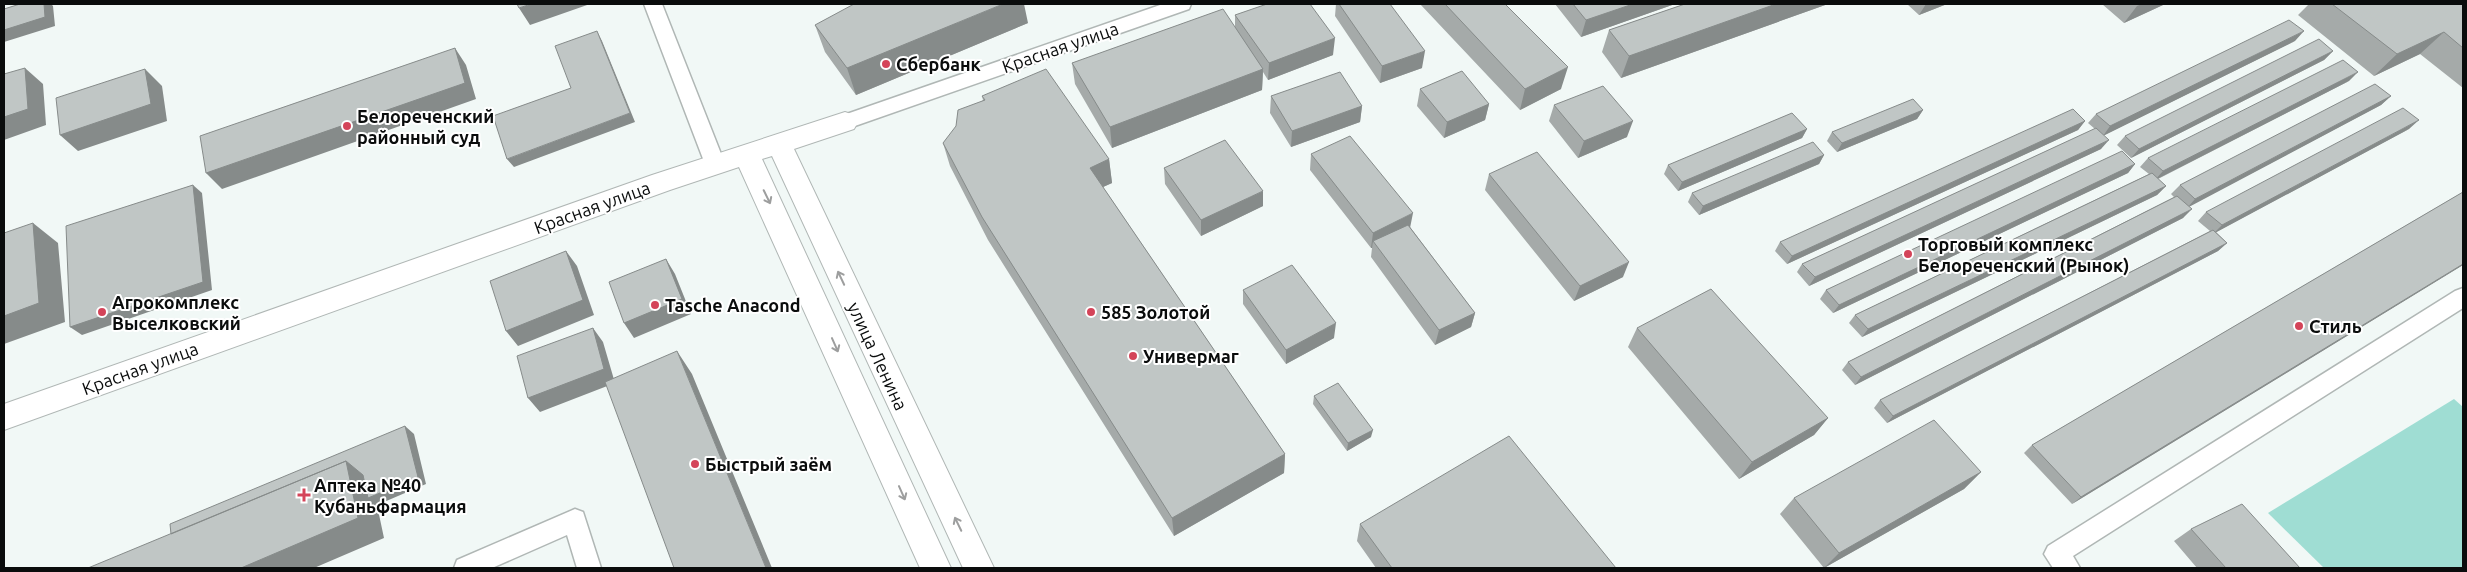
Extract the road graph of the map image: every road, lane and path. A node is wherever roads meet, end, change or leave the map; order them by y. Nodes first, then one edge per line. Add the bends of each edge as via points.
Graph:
1 (653, 4) edge
2 (1182, 4) edge
3 (845, 122) joint
4 (779, 143) junction
5 (746, 154) junction
6 (715, 164) junction
7 (2463, 297) edge
8 (4, 417) edge
9 (466, 568) edge
10 (590, 568) edge
11 (936, 568) edge
12 (979, 568) edge
13 (2068, 568) edge

1 - 6 lane
2 - 3 lane, Красная улица
3 - 4 street, Красная улица
4 - 5 street, Красная улица
12 -> 4 street, улица Ленина
5 - 6 street, Красная улица
5 -> 11 street, улица Ленина
6 - 8 street, Красная улица
7 - 13 lane via 2056,554
9 - 10 lane via 575,520

